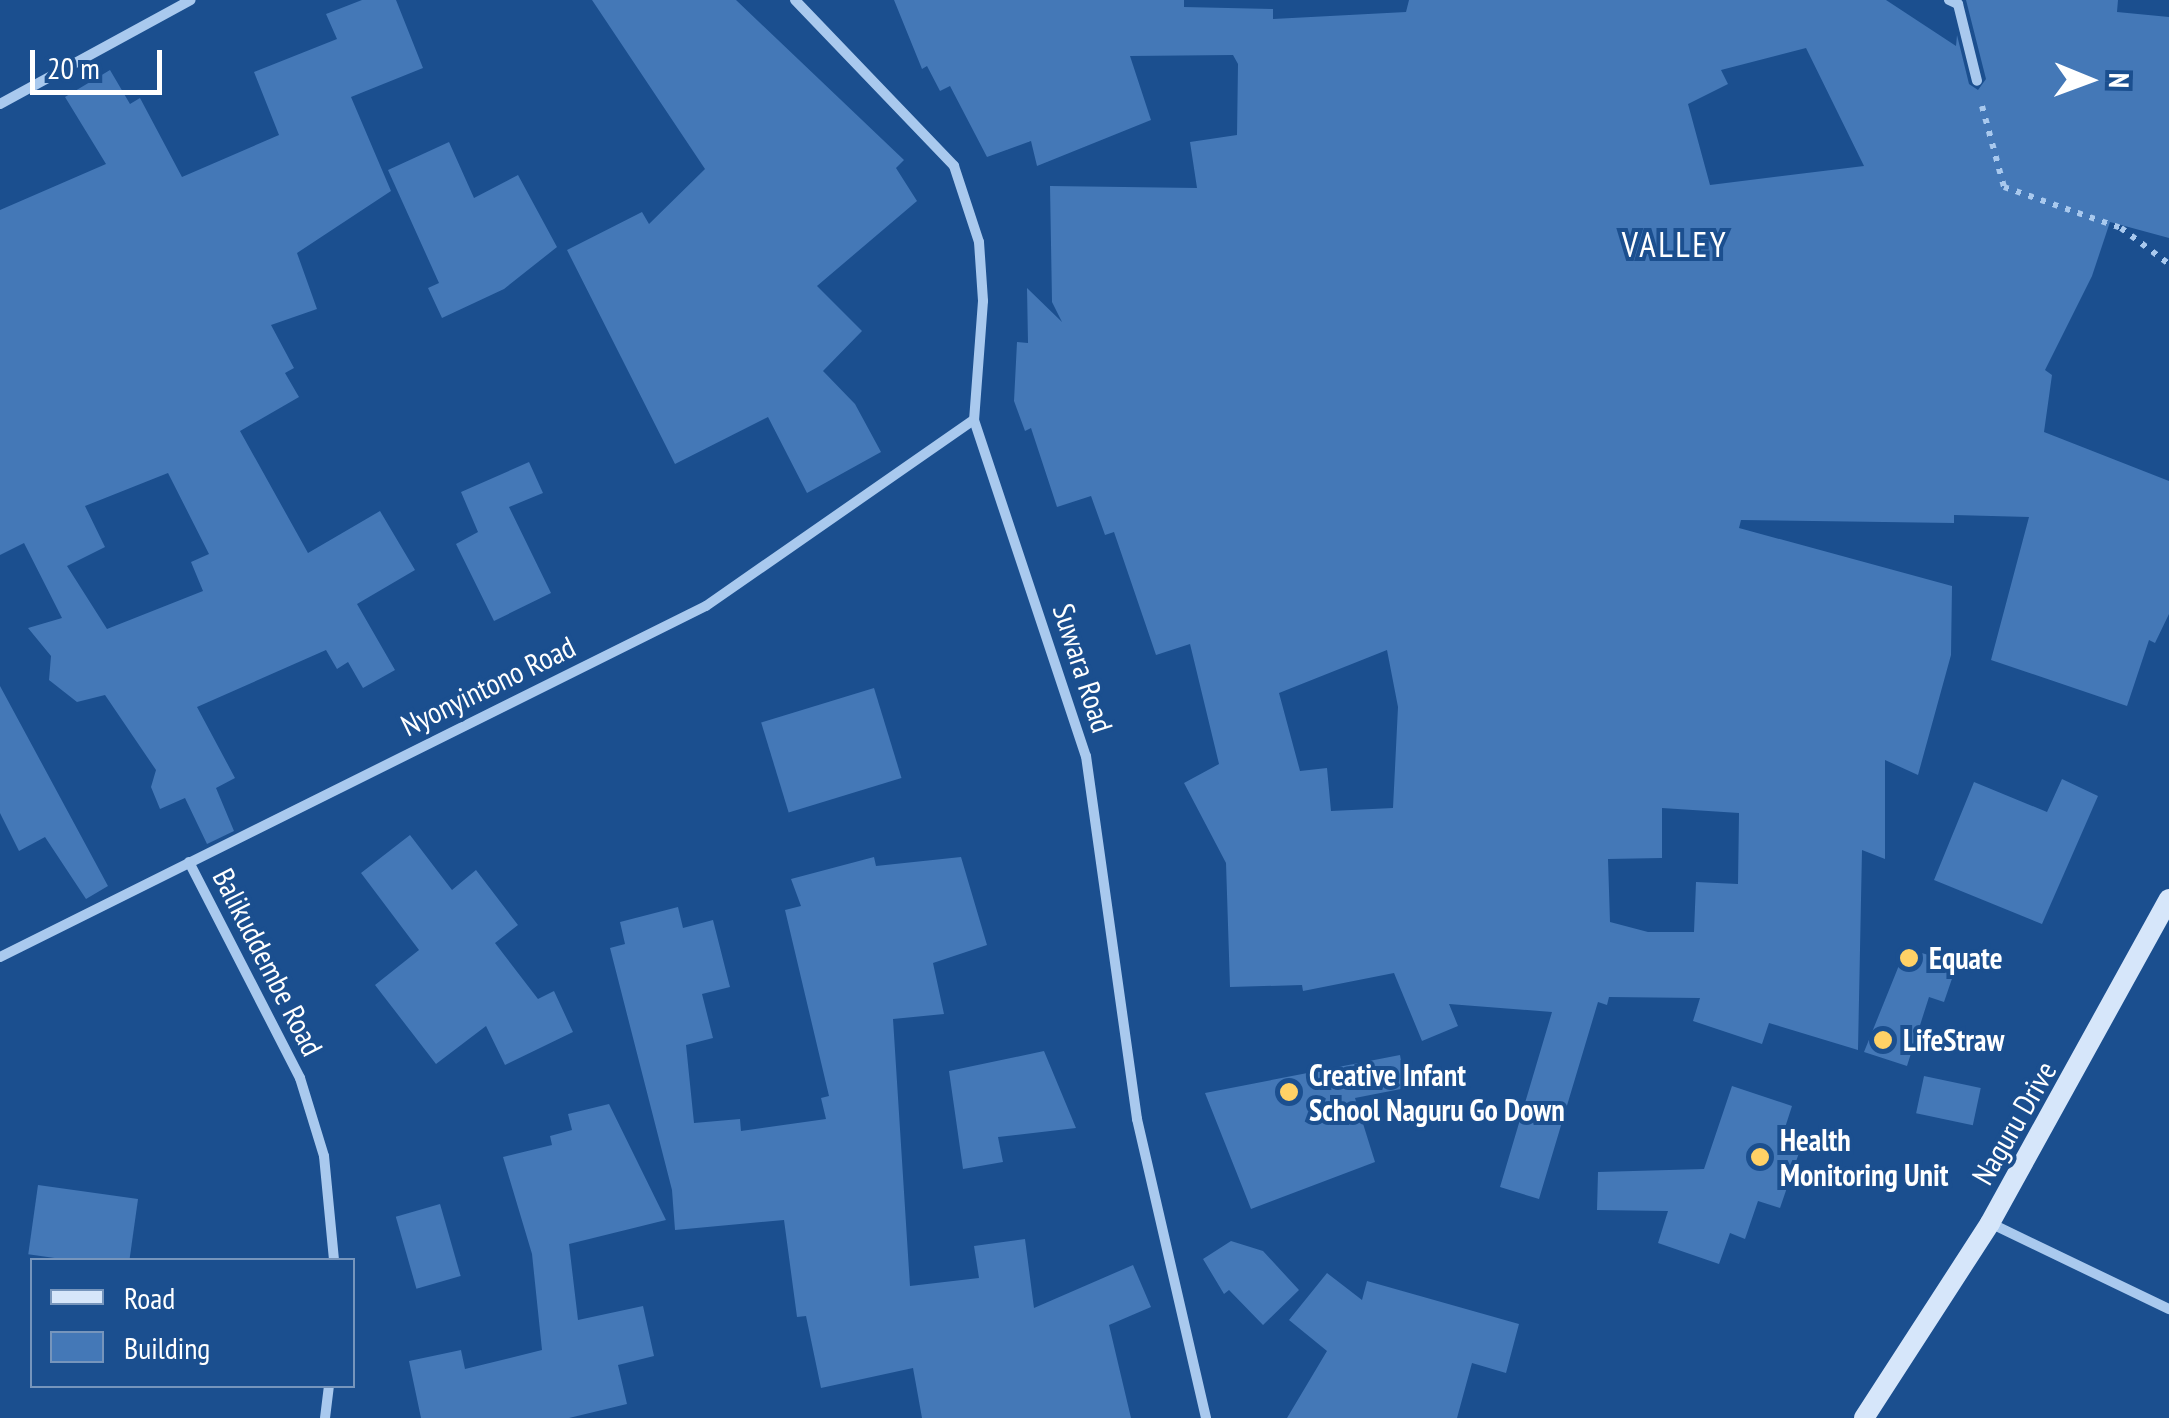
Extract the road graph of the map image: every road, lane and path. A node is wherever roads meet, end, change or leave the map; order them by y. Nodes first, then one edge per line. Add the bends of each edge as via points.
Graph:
1 (190, 0) edge
2 (795, 0) edge
3 (1949, 0) edge
4 (1978, 81) joint
5 (0, 104) edge
6 (2169, 264) edge
7 (974, 420) junction
8 (190, 862) junction
9 (2169, 899) edge
10 (0, 957) edge
11 (1990, 1223) junction
12 (334, 1258) edge
13 (2169, 1309) edge
14 (330, 1388) edge
15 (325, 1418) edge
16 (1206, 1418) edge
17 (1864, 1418) edge

1 - 5 street
2 - 7 street, Suwara Road via 954,166 979,242 983,300
3 - 4 street via 1958,4
4 - 6 path via 2004,187 2121,228
7 - 8 street, Nyonyintono Road via 706,606
7 - 16 street, Suwara Road via 1086,756 1137,1119
8 - 10 street, Nyonyintono Road
8 - 12 street, Balikuddembe Road via 300,1078 324,1156
9 - 11 street, Naguru Drive
11 - 13 street
11 - 17 street, Naguru Drive
14 - 15 street

